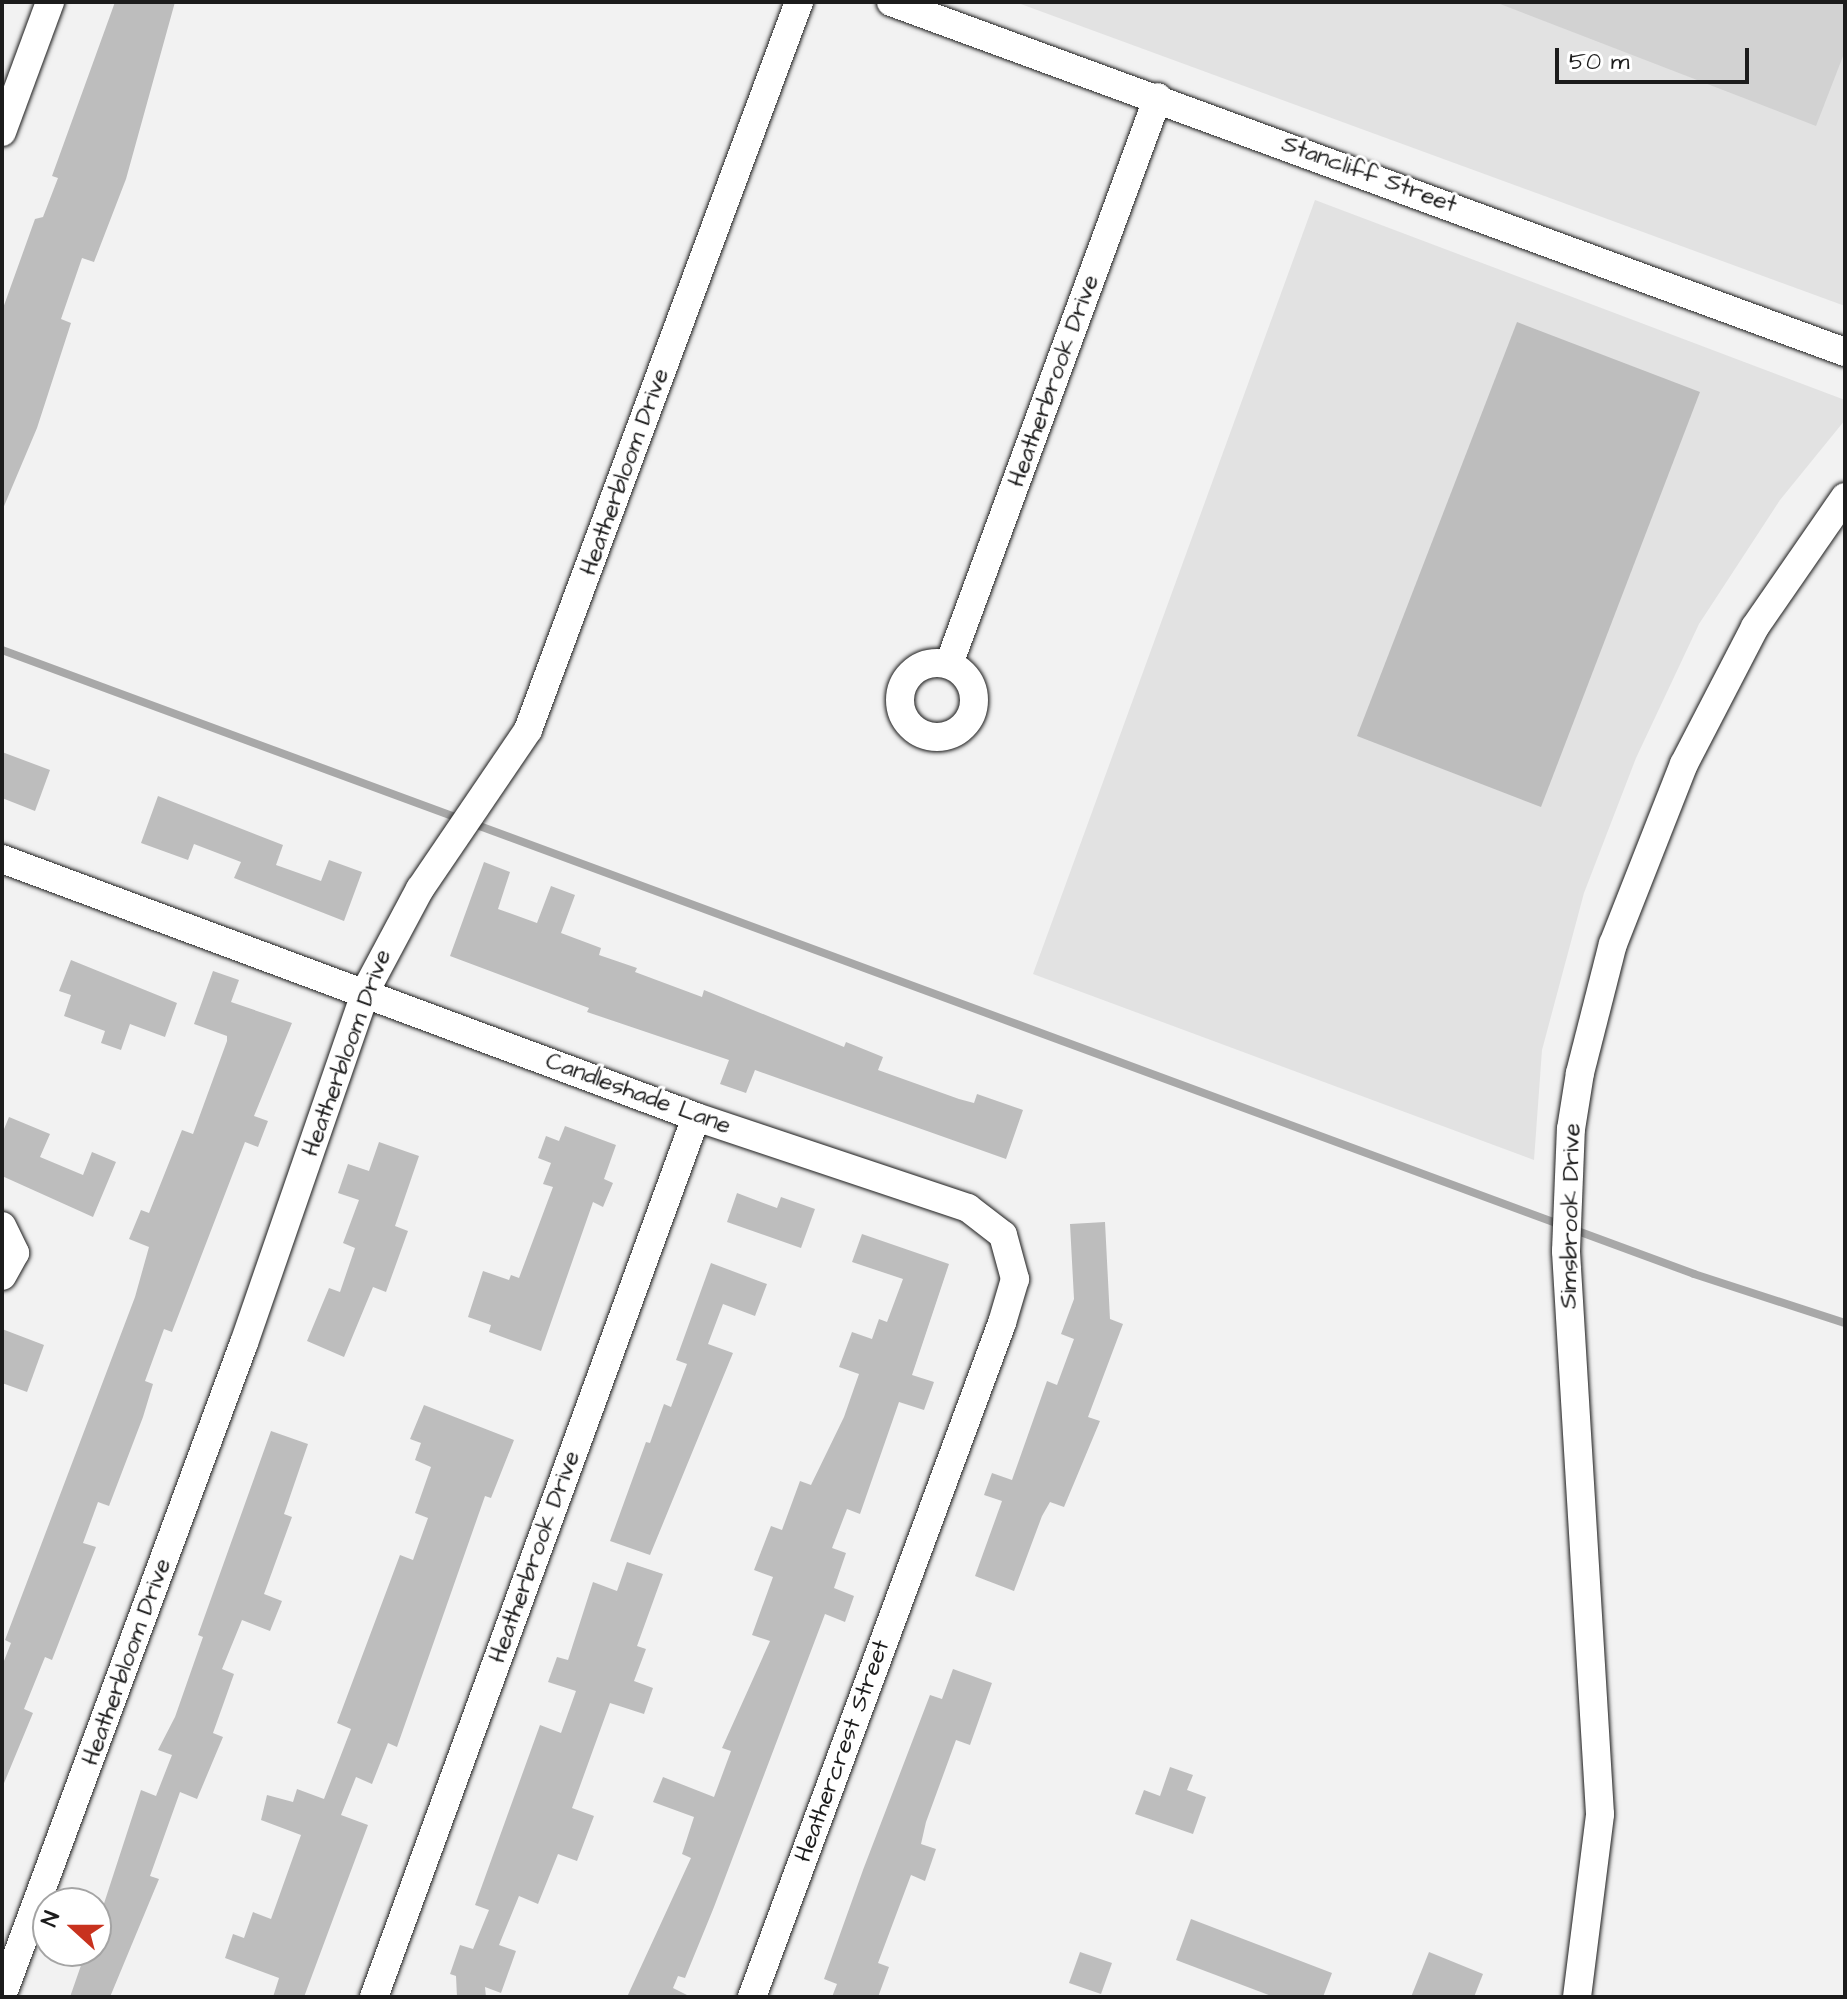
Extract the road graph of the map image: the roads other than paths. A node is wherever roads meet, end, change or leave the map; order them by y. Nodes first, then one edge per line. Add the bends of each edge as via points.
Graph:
1 (50, 2) edge
2 (799, 2) edge
3 (891, 2) edge
4 (1158, 97) junction
5 (2, 132) edge
6 (1845, 352) edge
7 (1845, 497) edge
8 (949, 664) dead end
9 (2, 859) edge
10 (366, 990) junction
11 (696, 1117) junction
12 (2, 1226) edge
13 (2, 1276) edge
14 (934, 1505) joint
15 (2, 1996) edge
16 (374, 1997) edge
17 (752, 1997) edge
18 (1577, 1997) edge

1 - 5 street
2 - 10 street, Heatherbloom Drive via 528,730 391,937
3 - 4 street, Stancliff Street
4 - 6 street, Stancliff Street
4 - 8 street, Heatherbrook Drive
7 - 18 street, Simsbrook Drive via 1755,627 1647,848 1594,1009 1571,1129 1566,1251 1600,1814
9 - 10 street, Candleshade Lane
10 - 11 street, Candleshade Lane
10 - 15 street, Heatherbloom Drive via 244,1343
11 - 14 street, Candleshade Lane via 968,1208 1003,1235 1015,1279
11 - 16 street, Heatherbrook Drive
12 - 13 street via 15,1253
14 - 17 street, Heathercrest Street

